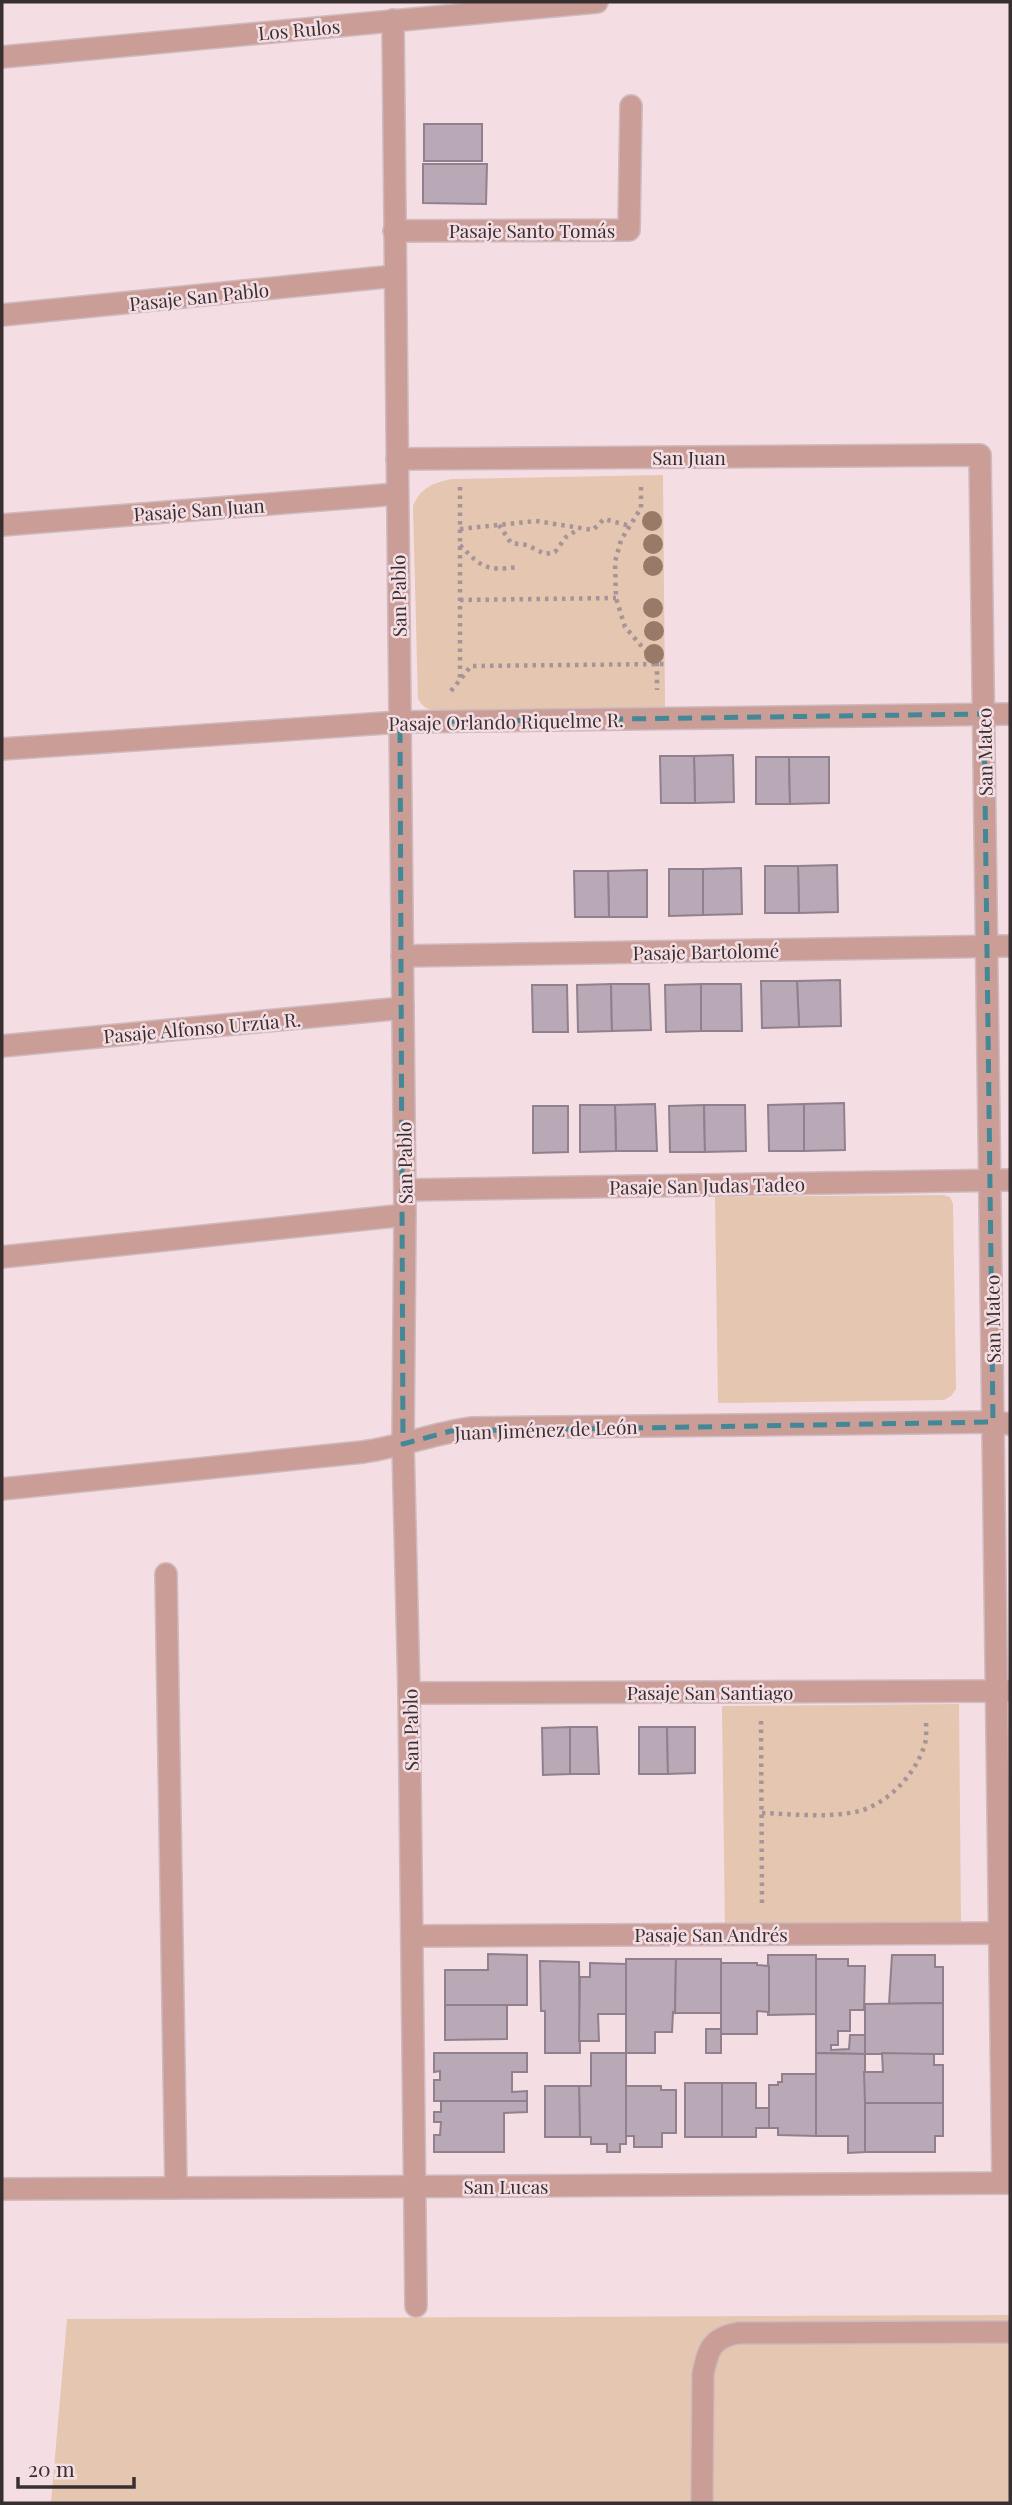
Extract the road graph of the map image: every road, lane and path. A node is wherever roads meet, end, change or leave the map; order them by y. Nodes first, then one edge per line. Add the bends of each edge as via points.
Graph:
1 (597, 2) edge
2 (393, 20) junction
3 (2, 57) edge
4 (631, 106) dead end
5 (394, 230) junction
6 (395, 276) junction
7 (2, 315) edge
8 (980, 455) joint
9 (397, 459) junction
10 (641, 481) dead end
11 (460, 483) dead end
12 (397, 494) junction
13 (2, 525) edge
14 (499, 525) junction
15 (630, 526) junction
16 (580, 528) junction
17 (460, 529) junction
18 (460, 544) junction
19 (518, 567) dead end
20 (615, 598) junction
21 (460, 600) junction
22 (657, 664) junction
23 (665, 664) dead end
24 (460, 679) junction
25 (446, 696) dead end
26 (657, 701) dead end
27 (984, 714) junction
28 (1010, 714) edge
29 (400, 722) junction
30 (2, 749) edge
31 (986, 946) junction
32 (1010, 946) edge
33 (402, 956) junction
34 (403, 1008) junction
35 (2, 1046) edge
36 (1000, 1180) edge
37 (405, 1190) junction
38 (405, 1215) junction
39 (2, 1257) edge
40 (1002, 1423) edge
41 (403, 1444) junction
42 (2, 1489) edge
43 (166, 1574) dead end
44 (927, 1691) junction
45 (1003, 1691) edge
46 (761, 1692) junction
47 (409, 1693) junction
48 (762, 1814) junction
49 (1005, 1933) edge
50 (762, 1934) junction
51 (412, 1936) junction
52 (1007, 2183) edge
53 (414, 2186) junction
54 (176, 2188) junction
55 (2, 2189) edge
56 (416, 2305) dead end
57 (1010, 2333) edge
58 (702, 2503) edge

1 - 2 street, Los Rulos
2 - 3 street, Los Rulos
2 - 5 street, San Pablo
4 - 5 street, Pasaje Santo Tomás via 629,230
5 - 6 street, San Pablo
6 - 7 street, Pasaje San Pablo
6 - 9 street, San Pablo
8 - 9 street, San Juan
8 - 27 street, San Mateo
9 - 12 street, San Pablo
10 - 15 path via 641,508
11 - 17 path
12 - 13 street, Pasaje San Juan
12 - 29 street, San Pablo
14 - 16 path via 536,521
14 - 16 path via 511,543 544,554 555,552
14 - 17 path
15 - 16 path via 604,519 593,530
15 - 20 path via 615,562
17 - 18 path
18 - 19 path via 481,566
18 - 21 path
20 - 21 path
20 - 22 path via 625,627
21 - 24 path
22 - 23 path
22 - 24 path via 471,666
22 - 26 path
24 - 25 path
27 - 28 street, Pasaje Orlando Riquelme R.
27 - 29 street, Pasaje Orlando Riquelme R.
27 - 31 street, San Mateo
29 - 30 street, Pasaje Orlando Riquelme R.
29 - 33 street, San Pablo
31 - 32 street, Pasaje Bartolomé
31 - 33 street, Pasaje Bartolomé
31 - 36 street, San Mateo
33 - 34 street, San Pablo
34 - 35 street, Pasaje Alfonso Urzúa R.
34 - 37 street, San Pablo
36 - 37 street, Pasaje San Judas Tadeo
36 - 40 street, San Mateo
37 - 38 street, San Pablo
38 - 39 street
38 - 41 street, San Pablo
40 - 41 street, Juan Jiménez de León via 471,1428
40 - 45 street, San Mateo
41 - 42 street, Juan Jiménez de León
41 - 47 street, San Pablo
43 - 54 street
44 - 45 street, Pasaje San Santiago
44 - 46 street, Pasaje San Santiago
44 - 48 path via 926,1745 900,1786 887,1796 842,1814
45 - 49 street, San Mateo
46 - 47 street, Pasaje San Santiago
46 - 48 path
47 - 51 street, San Pablo
48 - 50 path
49 - 50 street, Pasaje San Andrés
49 - 52 street, San Mateo
50 - 51 street, Pasaje San Andrés
51 - 53 street, San Pablo
52 - 53 street, San Lucas
53 - 54 street, San Lucas
53 - 56 street, San Pablo
54 - 55 street, San Lucas
57 - 58 street via 722,2336 706,2357 703,2374

